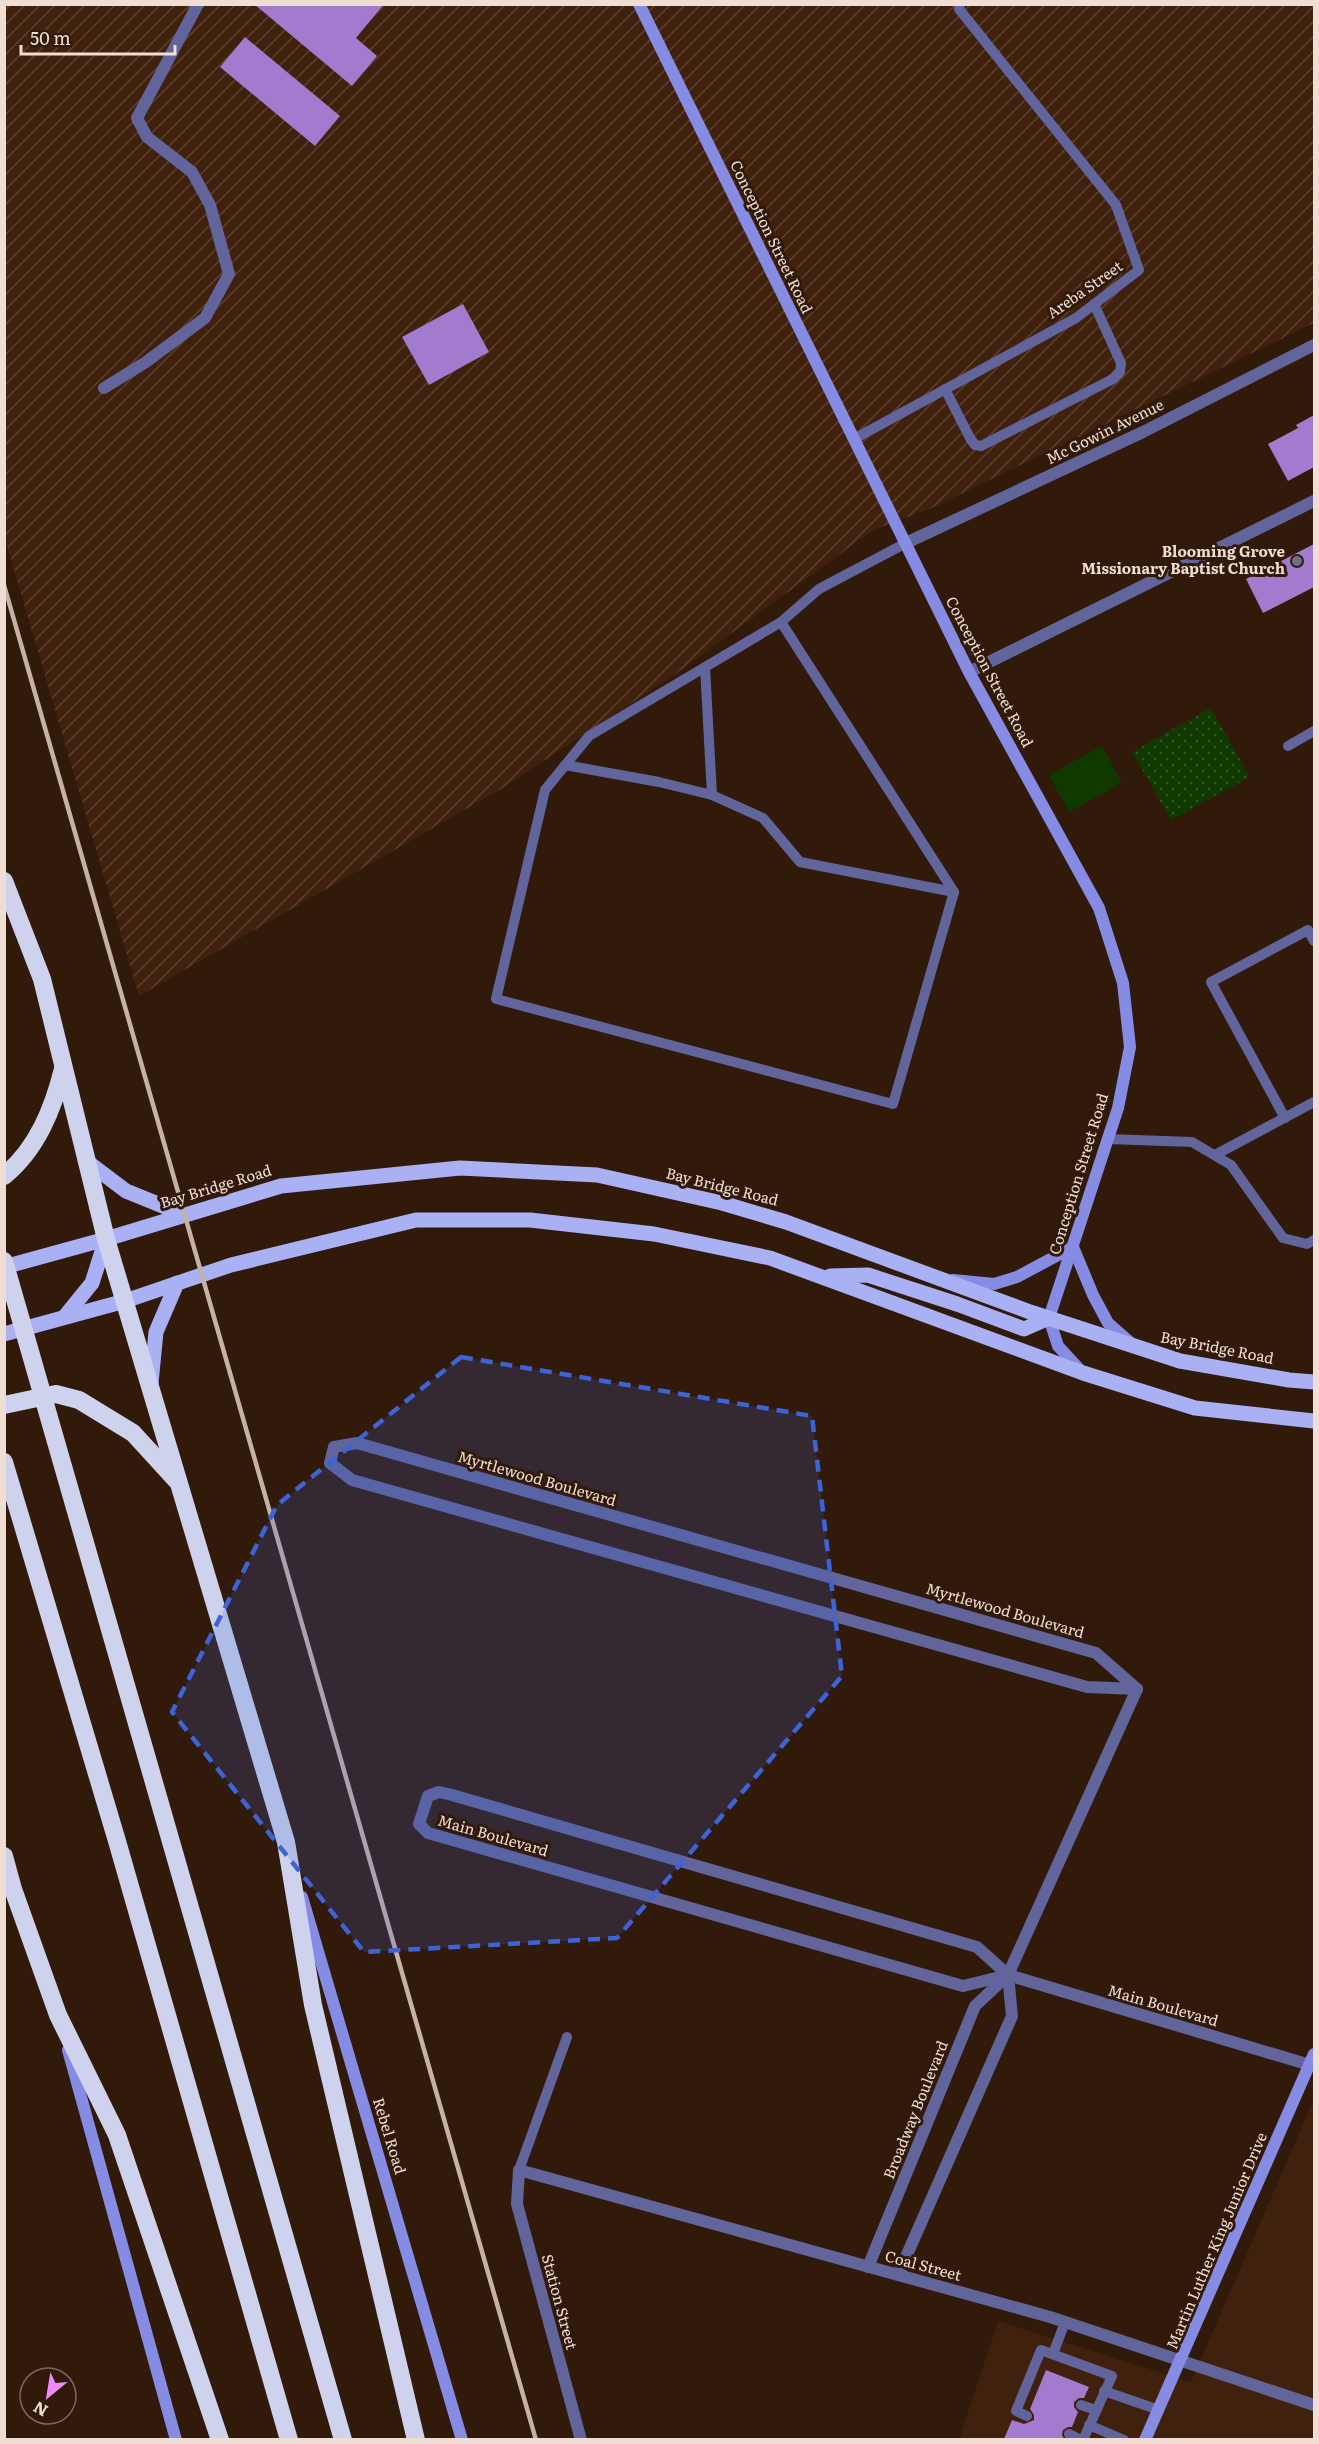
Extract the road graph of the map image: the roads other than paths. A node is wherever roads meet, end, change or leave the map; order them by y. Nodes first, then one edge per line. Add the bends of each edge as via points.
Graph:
1 (198, 4) edge
2 (639, 4) edge
3 (960, 4) edge
4 (1094, 304) junction
5 (1314, 345) edge
6 (104, 388) dead end
7 (945, 389) junction
8 (854, 439) junction
9 (1314, 501) edge
10 (906, 543) junction
11 (781, 622) junction
12 (705, 667) junction
13 (969, 672) junction
14 (1314, 731) edge
15 (1288, 746) dead end
16 (565, 765) junction
17 (712, 795) junction
18 (4, 881) edge
19 (954, 892) junction
20 (1314, 941) edge
21 (64, 1064) junction
22 (1314, 1102) edge
23 (1285, 1118) junction
24 (1108, 1138) junction
25 (1215, 1155) junction
26 (85, 1160) junction
27 (4, 1176) edge
28 (185, 1215) junction
29 (106, 1239) junction
30 (1314, 1240) edge
31 (1073, 1247) junction
32 (4, 1261) edge
33 (4, 1267) edge
34 (819, 1276) junction
35 (944, 1280) junction
36 (177, 1283) junction
37 (124, 1301) junction
38 (66, 1316) junction
39 (1049, 1318) junction
40 (4, 1334) edge
41 (1137, 1349) junction
42 (1083, 1373) junction
43 (1314, 1382) edge
44 (150, 1389) junction
45 (4, 1405) edge
46 (1314, 1421) edge
47 (4, 1462) edge
48 (179, 1484) junction
49 (1137, 1689) junction
50 (286, 1842) junction
51 (4, 1856) edge
52 (1008, 1976) junction
53 (58, 2015) junction
54 (567, 2037) dead end
55 (1312, 2059) edge
56 (519, 2170) junction
57 (868, 2266) junction
58 (898, 2275) junction
59 (1065, 2322) junction
60 (1053, 2354) junction
61 (1181, 2361) junction
62 (1028, 2381) junction
63 (1040, 2386) dead end
64 (1104, 2391) junction
65 (1082, 2404) dead end
66 (1314, 2404) edge
67 (1096, 2410) junction
68 (1159, 2410) junction
69 (1028, 2416) dead end
70 (1089, 2425) junction
71 (1069, 2434) dead end
72 (176, 2439) edge
73 (220, 2439) edge
74 (289, 2439) edge
75 (343, 2439) edge
76 (416, 2439) edge
77 (462, 2439) edge
78 (581, 2439) edge
79 (1082, 2439) edge
80 (1124, 2439) edge
81 (1146, 2439) edge

1 - 6 street via 137,118 147,137 192,172 210,205 229,274 205,318
2 - 8 street, Conception Street Road
3 - 4 lane, Areba Street via 959,9 1116,205 1139,270
4 - 7 lane, Areba Street via 1076,318
4 - 7 lane via 1121,363 1120,372 1113,379 981,446 970,438
5 - 10 street, Mc Gowin Avenue via 1143,432
7 - 8 lane, Areba Street
8 - 10 street, Conception Street Road
9 - 13 street
10 - 11 lane via 819,589
10 - 13 street, Conception Street Road
11 - 12 lane
11 - 19 lane
12 - 16 lane via 589,736
12 - 17 lane
13 - 24 street, Conception Street Road via 1099,908 1123,983 1130,1047
14 - 15 lane
16 - 17 lane
16 - 19 lane via 545,790 496,999 893,1104
17 - 19 lane via 763,818 800,862
18 - 21 highway via 42,980
20 - 23 lane via 1308,930 1211,981
21 - 26 highway
21 - 27 highway via 51,1109 37,1137
22 - 23 lane
23 - 25 lane
24 - 25 lane via 1192,1142
24 - 31 street, Conception Street Road
25 - 30 lane via 1231,1165 1283,1238 1307,1244
26 - 28 main road via 126,1191
26 - 29 highway
28 - 29 main road, Bay Bridge Road
28 - 35 main road, Bay Bridge Road via 281,1186 460,1168 597,1175 765,1216
29 - 33 main road, Bay Bridge Road
29 - 37 highway
29 - 38 main road via 92,1283
31 - 35 street via 1017,1277 994,1284
31 - 39 street, Conception Street Road
31 - 41 street via 1108,1323
32 - 75 highway, bridge
34 - 36 main road via 770,1258 654,1234 530,1220 416,1220 231,1265
34 - 39 main road via 868,1275 1024,1329
34 - 42 main road
35 - 39 main road, Bay Bridge Road
36 - 37 main road
36 - 44 main road via 156,1332
37 - 38 main road
37 - 44 highway
38 - 40 main road
39 - 41 main road, Bay Bridge Road
39 - 42 street via 1058,1346
41 - 43 main road, Bay Bridge Road via 1180,1361
42 - 46 main road via 1196,1408
44 - 48 highway
45 - 48 highway via 56,1394 79,1400 133,1433
47 - 74 highway
48 - 50 highway
49 - 49 street, Myrtlewood Boulevard via 1096,1653 357,1443 334,1447 330,1463 352,1480 1087,1687
49 - 52 street, Broadway Boulevard
50 - 76 highway via 313,2006
50 - 77 street, Rebel Road
51 - 53 highway
52 - 52 street, Main Boulevard via 976,1947 452,1795 440,1792 428,1796 419,1824 428,1833 963,1986
52 - 55 street, Main Boulevard
52 - 57 street, Broadway Boulevard via 975,2006
52 - 58 street, Broadway Boulevard via 1012,2016
53 - 72 street
53 - 73 highway via 117,2135
54 - 56 lane
55 - 61 street, Martin Luther King Junior Drive
56 - 57 street, Coal Street
56 - 78 street, Station Street via 517,2204
57 - 58 street, Coal Street
58 - 59 street, Coal Street
59 - 60 lane
59 - 61 street, Coal Street
60 - 62 lane via 1041,2350
60 - 64 lane via 1112,2376
61 - 66 street, Coal Street
61 - 68 street, Martin Luther King Junior Drive
62 - 63 lane
62 - 69 lane via 1016,2411
64 - 67 lane
64 - 68 lane
65 - 67 lane
67 - 70 lane
68 - 81 street, Martin Luther King Junior Drive
70 - 79 lane
70 - 80 lane
71 - 79 lane

